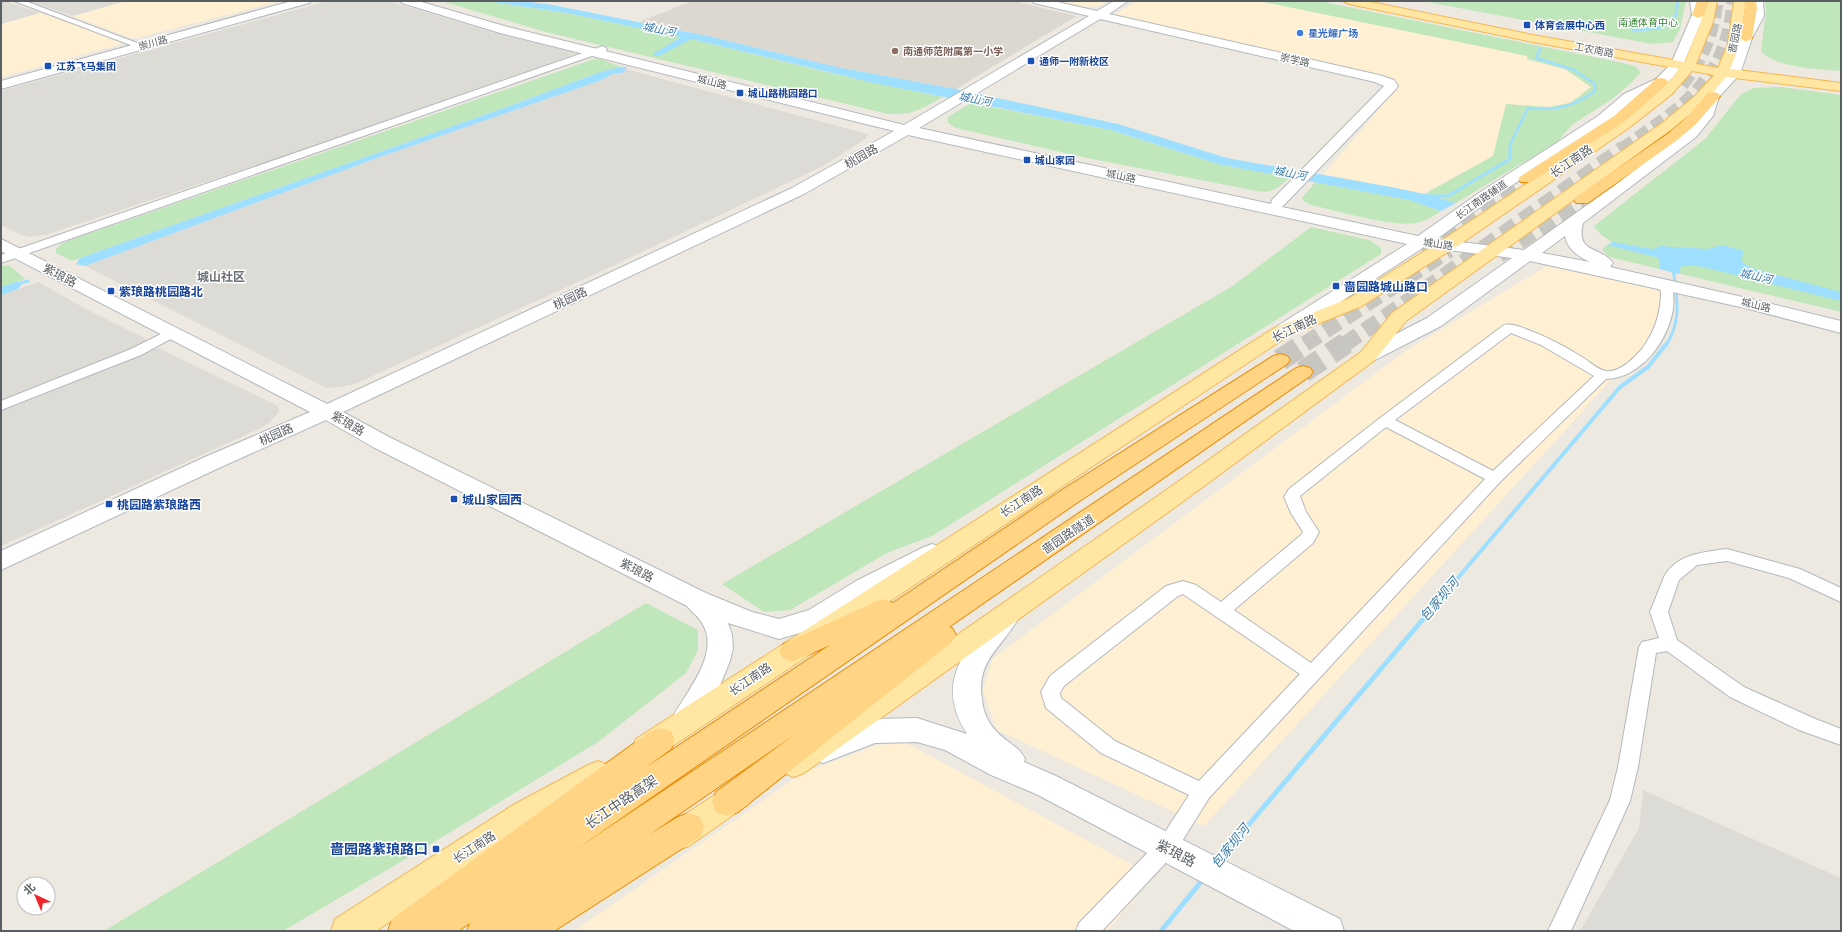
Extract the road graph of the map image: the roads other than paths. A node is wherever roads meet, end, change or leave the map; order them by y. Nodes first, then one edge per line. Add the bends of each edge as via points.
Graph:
1 (18, 1) edge
2 (293, 1) edge
3 (305, 1) edge
4 (406, 1) edge
5 (426, 1) edge
6 (1038, 1) edge
7 (1122, 1) edge
8 (1349, 1) edge
9 (1387, 1) edge
10 (1696, 1) edge
11 (1703, 1) edge
12 (1711, 1) edge
13 (1740, 1) edge
14 (1750, 1) edge
15 (1757, 1) edge
16 (1098, 15) junction
17 (1698, 15) junction
18 (1746, 38) junction
19 (136, 44) junction
20 (599, 51) junction
21 (1684, 62) junction
22 (1731, 69) junction
23 (1841, 78) edge
24 (1, 81) edge
25 (1660, 82) junction
26 (1, 85) edge
27 (1841, 87) edge
28 (1713, 96) junction
29 (910, 128) junction
30 (1526, 179) tunnel mouth
31 (1582, 200) tunnel mouth
32 (1278, 203) junction
33 (1574, 222) junction
34 (1348, 226) junction
35 (1426, 239) junction
36 (1452, 242) junction
37 (1, 244) edge
38 (1495, 248) junction
39 (1532, 251) junction
40 (9, 256) edge
41 (1604, 263) junction
42 (1397, 267) junction
43 (1667, 282) junction
44 (1445, 284) junction
45 (1841, 318) edge
46 (1841, 327) edge
47 (170, 333) junction
48 (1368, 356) junction
49 (1280, 360) tunnel mouth
50 (1304, 372) tunnel mouth
51 (1602, 375) junction
52 (1, 406) edge
53 (327, 412) junction
54 (1385, 421) junction
55 (1226, 425) junction
56 (1495, 478) junction
57 (970, 534) junction
58 (1, 561) edge
59 (1841, 596) edge
60 (696, 600) junction
61 (1222, 611) junction
62 (1009, 612) junction
63 (1670, 644) junction
64 (801, 661) junction
65 (1312, 673) junction
66 (672, 731) junction
67 (1841, 737) edge
68 (805, 757) junction
69 (1046, 785) junction
70 (1202, 792) junction
71 (727, 802) junction
72 (689, 827) junction
73 (1167, 847) junction
74 (347, 931) edge
75 (404, 931) edge
76 (430, 931) edge
77 (483, 931) edge
78 (526, 931) edge
79 (553, 931) edge
80 (1087, 931) edge
81 (1328, 931) edge
82 (1559, 931) edge

1 - 19 street
2 - 19 street, 崇川路
3 - 26 street, 崇川路
4 - 20 street, 城山路 via 504,30
5 - 20 street, 城山路
6 - 16 street, 崇学路
7 - 16 street, 桃园路
8 - 21 main road, 工农南路
9 - 21 main road, 工农南路
10 - 17 street
11 - 17 highway
12 - 21 main road via 1702,36
13 - 22 main road, 啬园路
14 - 18 highway
15 - 18 street via 1758,16
16 - 29 street, 桃园路
16 - 32 street, 崇学路 via 1389,83 1391,86
17 - 21 street
18 - 22 street
19 - 24 street, 崇川路
20 - 29 street, 城山路
20 - 40 street
21 - 22 main road, 工农南路
21 - 25 street, 长江南路辅道
21 - 36 main road, 长江南路 via 1666,91 1625,124
22 - 23 main road, 工农南路
22 - 27 main road, 工农南路
22 - 28 street
22 - 38 main road via 1667,126
25 - 30 highway via 1619,119
25 - 35 street, 长江南路辅道 via 1629,97 1602,119 1485,196
28 - 31 highway via 1690,122 1671,138
28 - 33 street via 1706,116 1692,134
29 - 32 street, 城山路
29 - 34 street, 城山路
29 - 53 street, 桃园路 via 798,191
32 - 35 street, 城山路
33 - 39 street
33 - 41 street via 1571,233 1574,243
34 - 35 street, 城山路
34 - 42 street via 1383,242 1390,249
35 - 36 street, 城山路
35 - 42 street, 长江南路辅道
36 - 38 street, 城山路
36 - 42 main road, 长江南路
37 - 40 street, 紫琅路
38 - 39 street, 城山路
38 - 44 main road
39 - 41 street, 城山路
39 - 43 street, 城山路
39 - 48 street via 1434,322
40 - 47 street, 紫琅路
41 - 43 street, 城山路
42 - 44 main road via 1430,270 1439,274
42 - 57 main road, 长江南路 via 1356,302 1281,332
43 - 45 street, 城山路
43 - 46 street, 城山路
43 - 51 street via 1667,308 1659,332 1645,354 1625,370
44 - 48 main road via 1399,317
47 - 52 street via 136,352
47 - 53 street, 紫琅路
48 - 62 main road
49 - 64 highway, 长江中路高架 via 1070,496
50 - 55 highway, 啬园路隧道
51 - 54 street via 1556,347 1509,328
51 - 56 street
53 - 58 street, 桃园路
53 - 60 street, 紫琅路 via 381,442
54 - 56 street
54 - 61 street via 1294,492 1294,502 1311,532 1307,539
55 - 71 highway via 1157,484 966,617
55 - 77 highway, 啬园路隧道
56 - 65 street
57 - 60 street, 紫琅路 via 896,570 817,618 779,629 747,620
57 - 64 main road, 长江南路
59 - 63 street via 1794,573 1728,555 1693,560 1672,577 1659,612
60 - 66 street via 715,622 721,642 715,668 700,698
61 - 65 street
61 - 70 street via 1183,587 1172,591 1057,681 1050,692 1053,702 1108,747
62 - 68 main road
62 - 69 street via 972,662 966,685 970,715 987,741
63 - 67 street via 1737,692
63 - 82 street via 1648,647 1620,801
64 - 66 main road, 长江南路
64 - 76 highway, 长江中路高架
65 - 70 street
66 - 74 main road, 长江南路 via 524,815
66 - 75 highway
68 - 69 street via 874,731 917,730 952,740 1001,766
68 - 71 main road
69 - 73 street, 紫琅路
70 - 73 street
71 - 72 main road
72 - 78 highway
72 - 79 main road
73 - 80 street
73 - 81 street, 紫琅路

